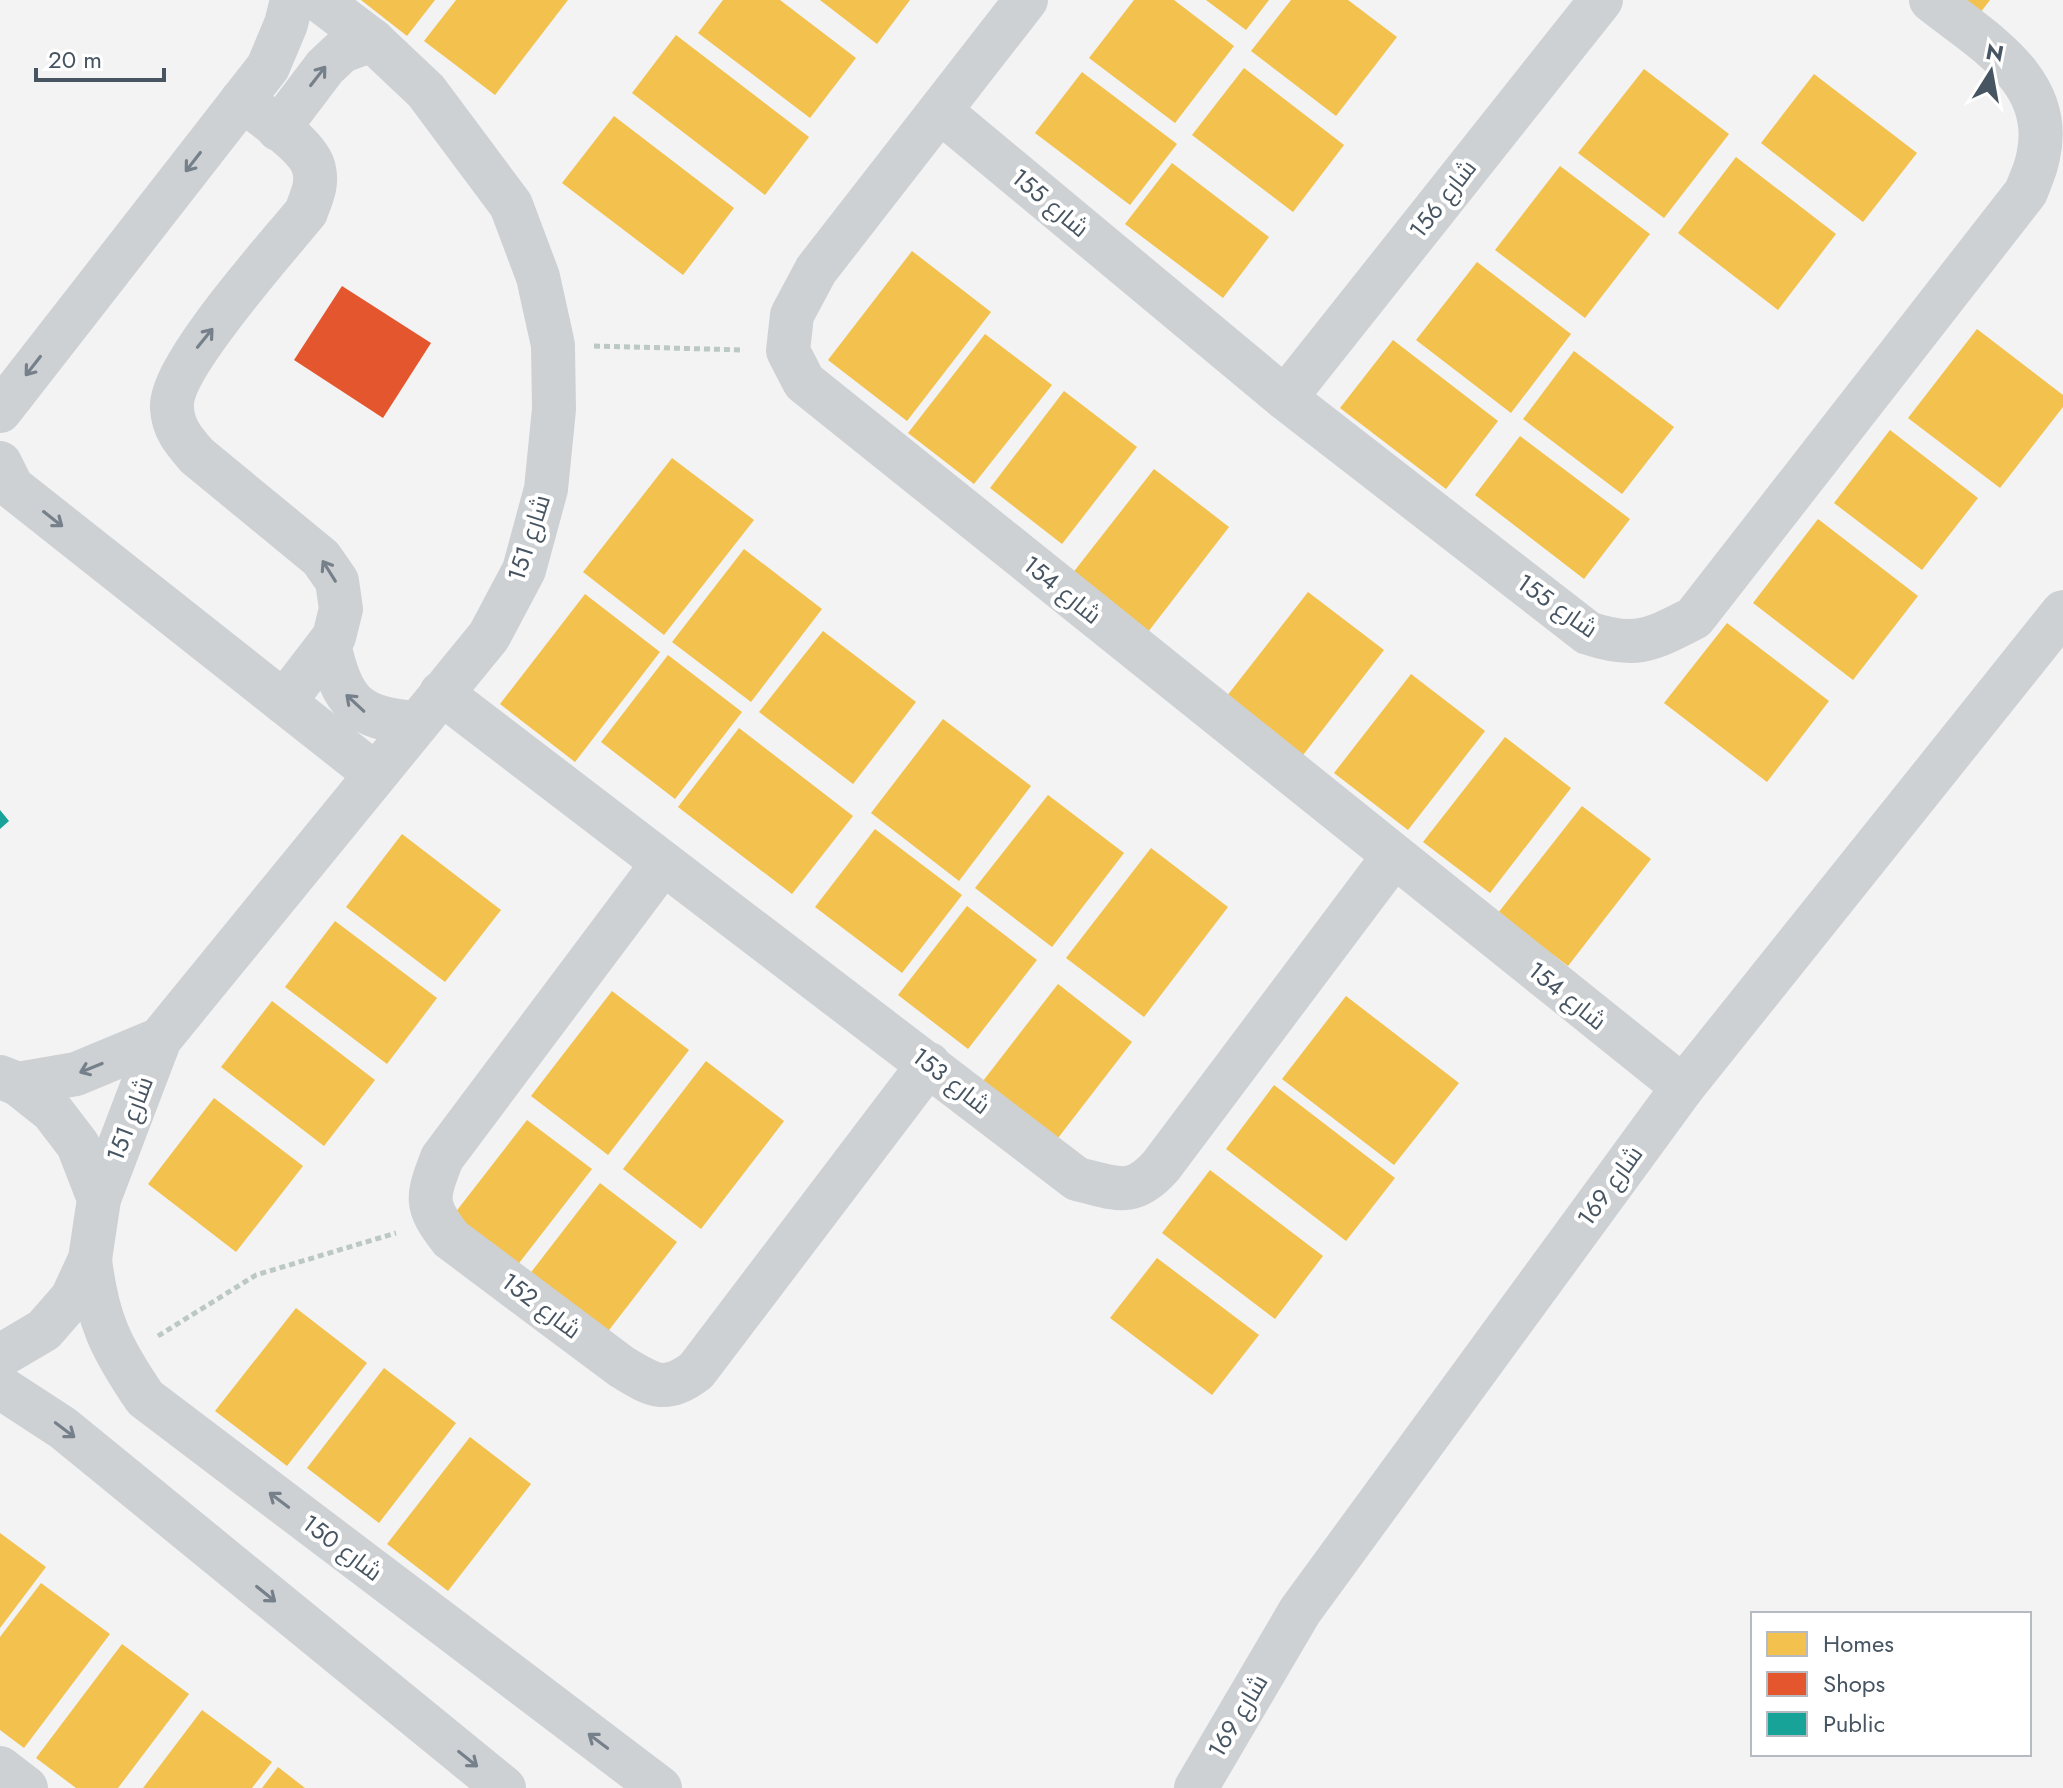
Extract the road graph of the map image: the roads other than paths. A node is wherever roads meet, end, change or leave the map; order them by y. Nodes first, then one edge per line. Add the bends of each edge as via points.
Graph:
1 (292, 0) edge
2 (319, 0) edge
3 (1026, 0) edge
4 (1601, 0) edge
5 (1931, 0) edge
6 (372, 40) junction
7 (242, 100) junction
8 (940, 111) junction
9 (278, 129) junction
10 (1285, 398) junction
11 (0, 411) edge
12 (0, 463) edge
13 (2063, 612) edge
14 (329, 644) junction
15 (284, 702) junction
16 (429, 708) junction
17 (375, 774) junction
18 (1393, 857) junction
19 (663, 863) junction
20 (160, 1039) junction
21 (929, 1064) junction
22 (9, 1081) edge
23 (1683, 1087) junction
24 (99, 1199) junction
25 (90, 1259) junction
26 (0, 1356) edge
27 (0, 1387) edge
28 (0, 1768) edge
29 (26, 1788) edge
30 (504, 1788) edge
31 (660, 1788) edge
32 (1196, 1788) edge

1 - 7 street via 268,67
2 - 6 street, شارع 151
3 - 8 street
4 - 10 street, شارع 156
5 - 10 street, شارع 155 via 2014,66 2033,92 2041,124 2039,156 2026,192 1694,618 1653,639 1617,643 1588,633
9 -> 6 street via 325,67 342,51
6 - 16 street, شارع 151 via 426,91 511,205 538,277 553,345 554,409 546,489 524,570 489,636
7 - 9 street
7 -> 11 street
8 - 10 street, شارع 155
8 - 18 street, شارع 154 via 816,270 792,315 788,351 804,382
14 -> 9 street via 341,609 337,581 321,558 197,456 180,436 171,407 174,388 191,356 306,212 315,187 314,168 304,149
12 -> 15 street via 12,487
13 - 23 street, شارع 169
14 - 15 street
16 -> 14 street via 380,719 362,711 335,674
15 - 17 street
16 - 17 street, شارع 151
16 - 19 street, شارع 153
17 - 20 street, شارع 151
18 - 21 street, شارع 153 via 1145,1184 1128,1189 1077,1179
18 - 23 street, شارع 154
19 - 21 street, شارع 153
19 - 21 street, شارع 152 via 442,1158 429,1204 451,1239 646,1382 664,1387 682,1382 696,1371
20 -> 22 street, شارع 151 via 76,1074
20 - 24 street, شارع 151
22 - 24 street via 52,1111 78,1145
23 - 32 street, شارع 169 via 1300,1611
24 - 25 street, شارع 151
25 - 26 street via 72,1298 44,1330
31 -> 25 street, شارع 150 via 145,1398 120,1360 94,1298
27 -> 30 street via 63,1428
28 - 29 street

